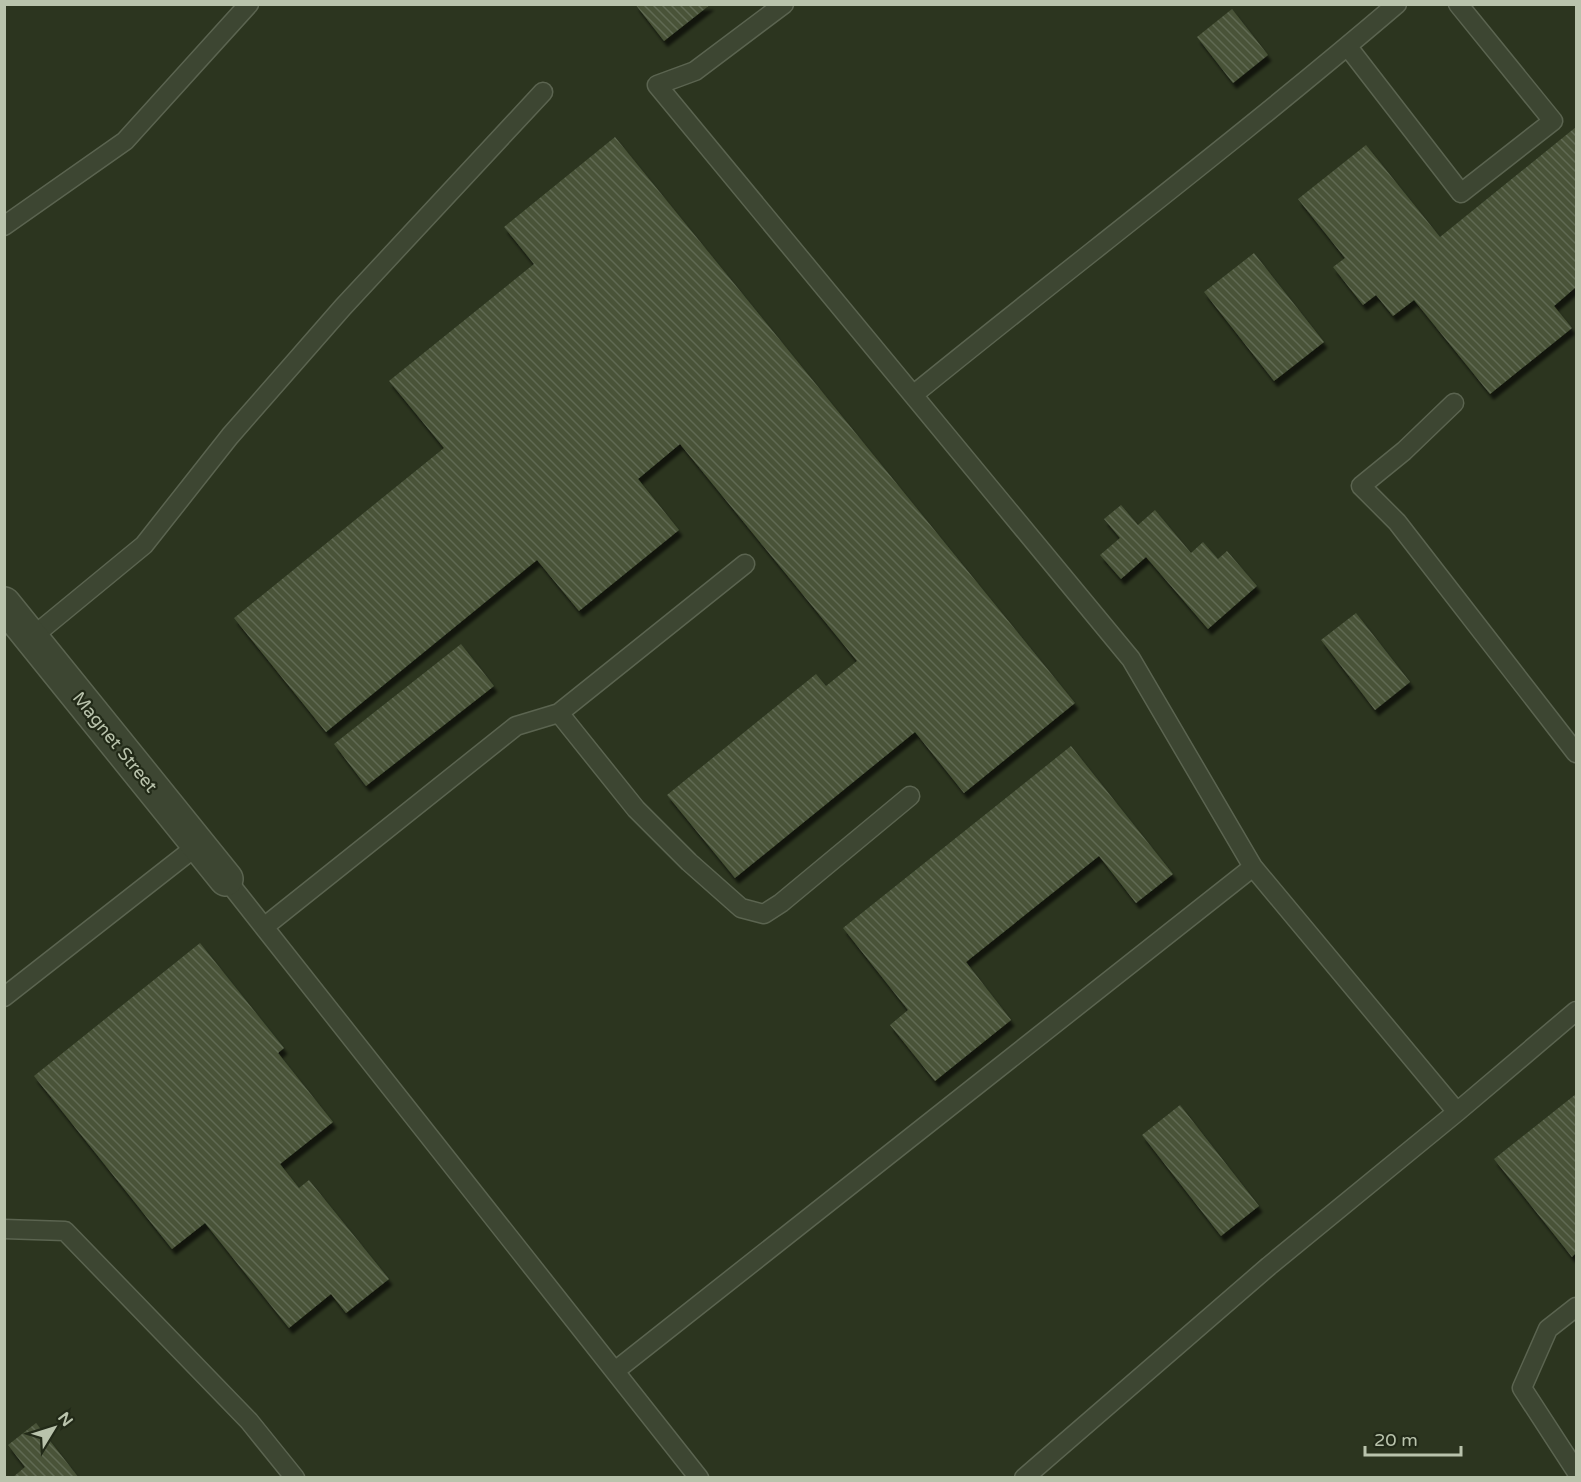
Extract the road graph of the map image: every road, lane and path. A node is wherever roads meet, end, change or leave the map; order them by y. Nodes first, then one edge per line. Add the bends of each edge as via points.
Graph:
1 (249, 4) edge
2 (784, 4) edge
3 (1397, 4) edge
4 (1458, 4) edge
5 (1348, 47) junction
6 (543, 92) dead end
7 (4, 226) edge
8 (913, 395) junction
9 (1454, 403) dead end
10 (745, 564) dead end
11 (4, 604) edge
12 (32, 638) junction
13 (559, 713) junction
14 (1576, 753) edge
15 (909, 796) dead end
16 (198, 845) junction
17 (1253, 867) junction
18 (226, 879) joint
19 (264, 927) junction
20 (4, 997) edge
21 (1576, 1011) edge
22 (1457, 1112) junction
23 (5, 1229) edge
24 (1576, 1307) edge
25 (615, 1371) junction
26 (1576, 1471) edge
27 (295, 1478) edge
28 (699, 1478) edge
29 (1024, 1478) edge

1 - 7 lane via 125,141
2 - 8 lane via 695,71 657,85
3 - 5 lane
4 - 5 lane via 1553,121 1461,193
5 - 8 lane
6 - 12 lane via 343,307 230,436 144,545
8 - 17 lane via 1131,659
9 - 14 lane via 1361,486 1397,522
10 - 13 lane
11 - 12 street, Magnet Street
12 - 16 street, Magnet Street
13 - 15 lane via 636,809 689,862 741,908 764,914
13 - 19 lane via 516,726
16 - 18 street, Magnet Street
16 - 20 lane
17 - 22 lane
17 - 25 lane
18 - 19 lane
19 - 25 lane
21 - 22 lane
22 - 29 lane via 1269,1266
23 - 27 lane via 65,1231 249,1421
24 - 26 lane via 1548,1329 1522,1388
25 - 28 lane

